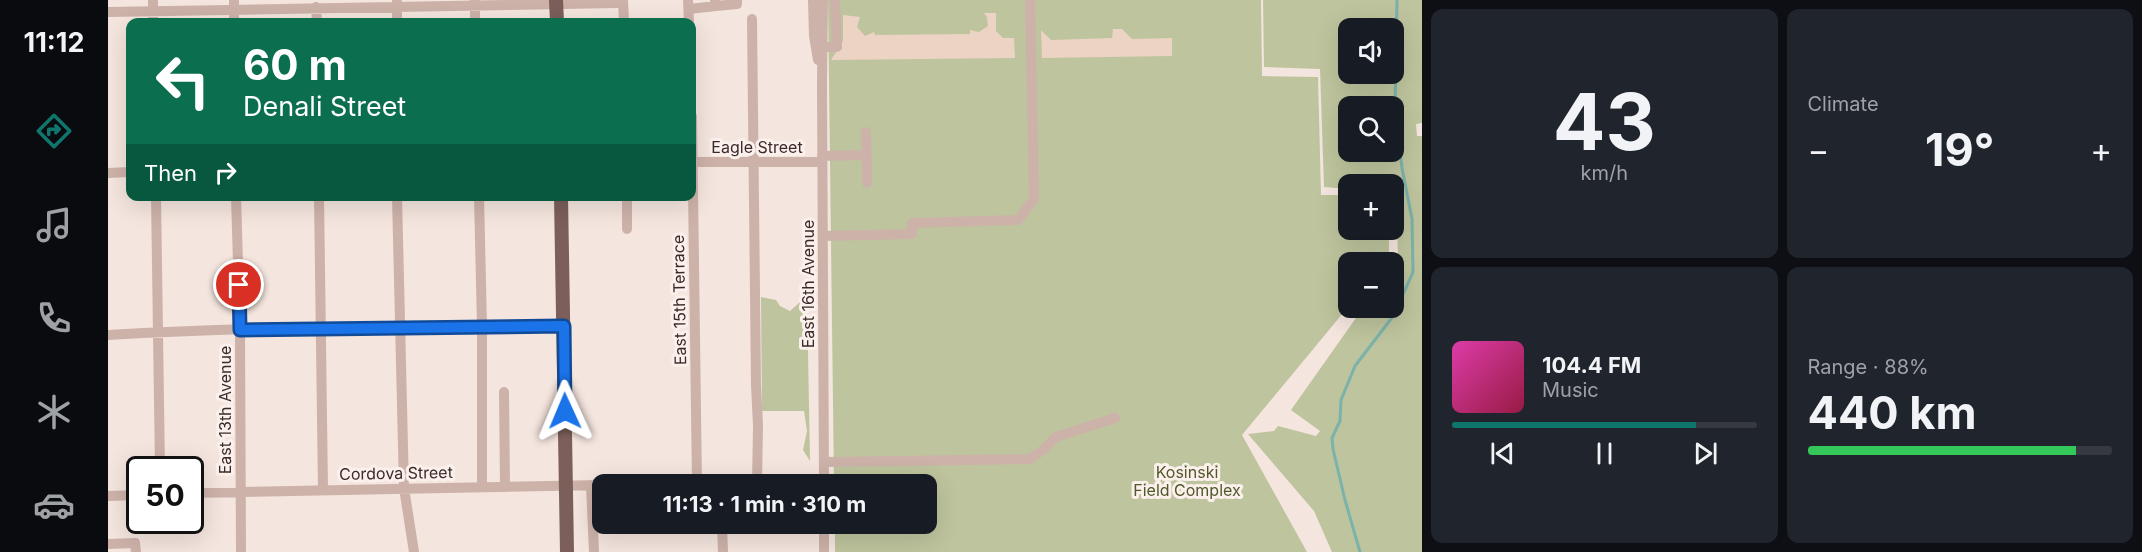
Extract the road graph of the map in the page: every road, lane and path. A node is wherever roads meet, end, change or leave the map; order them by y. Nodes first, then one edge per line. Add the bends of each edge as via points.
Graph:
1 (737, 0) edge
2 (813, 0) edge
3 (823, 0) edge
4 (835, 0) edge
5 (1030, 0) edge
6 (556, 2) edge
7 (620, 2) edge
8 (397, 3) edge
9 (475, 3) edge
10 (716, 3) edge
11 (234, 4) edge
12 (688, 4) edge
13 (153, 5) edge
14 (316, 7) junction
15 (108, 12) edge
16 (317, 18) edge
17 (557, 18) edge
18 (623, 18) edge
19 (752, 20) dead end
20 (823, 47) junction
21 (822, 84) junction
22 (866, 132) dead end
23 (866, 155) junction
24 (822, 159) junction
25 (696, 162) edge
26 (753, 162) junction
27 (126, 172) edge
28 (108, 173) edge
29 (867, 183) dead end
30 (156, 201) edge
31 (236, 201) edge
32 (319, 201) edge
33 (397, 201) edge
34 (479, 201) edge
35 (561, 201) edge
36 (627, 201) edge
37 (693, 201) edge
38 (627, 229) dead end
39 (823, 236) junction
40 (482, 326) junction
41 (564, 326) junction
42 (399, 327) junction
43 (321, 328) junction
44 (240, 330) junction
45 (158, 332) junction
46 (108, 335) edge
47 (504, 392) dead end
48 (1115, 418) dead end
49 (160, 456) edge
50 (824, 462) junction
51 (697, 474) edge
52 (757, 474) edge
53 (824, 474) edge
54 (591, 485) joint
55 (505, 486) junction
56 (566, 486) junction
57 (482, 487) junction
58 (404, 488) junction
59 (323, 490) junction
60 (240, 491) junction
61 (204, 492) edge
62 (126, 495) edge
63 (108, 496) edge
64 (722, 534) edge
65 (824, 534) edge
66 (108, 544) edge
67 (136, 552) edge
68 (241, 552) edge
69 (414, 552) edge
70 (567, 552) edge
71 (594, 552) edge
72 (723, 552) edge
73 (824, 552) edge

1 - 10 street via 732,6
2 - 21 street, East 16th Avenue
3 - 20 street, East 16th Avenue
4 - 20 street via 837,47
5 - 39 street via 1034,199 1018,220 912,223 912,234
6 - 7 street
6 - 9 street
6 - 17 main road
7 - 18 street
8 - 9 street
8 - 14 street
10 - 12 street
11 - 13 street
11 - 14 street
13 - 15 street
14 - 16 street
19 - 26 street
20 - 21 street, East 16th Avenue
21 - 24 street, East 16th Avenue
22 - 23 street
23 - 24 street, Eagle Street
23 - 29 street
24 - 26 street, Eagle Street
24 - 39 street, East 16th Avenue
25 - 26 street, Eagle Street
26 - 52 street
27 - 28 street
30 - 45 street
31 - 44 street, East 13th Avenue
32 - 43 street
33 - 42 street
34 - 40 street
35 - 41 main road
36 - 38 street
37 - 51 street, East 15th Terrace
39 - 50 street, East 16th Avenue
40 - 41 street
40 - 42 street
40 - 57 street
41 - 56 main road
42 - 43 street
42 - 58 street
43 - 44 street
43 - 59 street
44 - 45 street
44 - 60 street, East 13th Avenue
45 - 46 street
45 - 49 street
47 - 55 street
48 - 50 street via 1056,436 1030,459
50 - 53 street, East 16th Avenue
54 - 56 street, Cordova Street
54 - 71 street
55 - 56 street, Cordova Street
55 - 57 street, Cordova Street
56 - 70 main road
57 - 58 street, Cordova Street
58 - 59 street, Cordova Street
58 - 69 street
59 - 60 street, Cordova Street
60 - 61 street, Cordova Street
60 - 68 street, East 13th Avenue
62 - 63 street
64 - 72 street
65 - 73 street
66 - 67 street via 135,543

